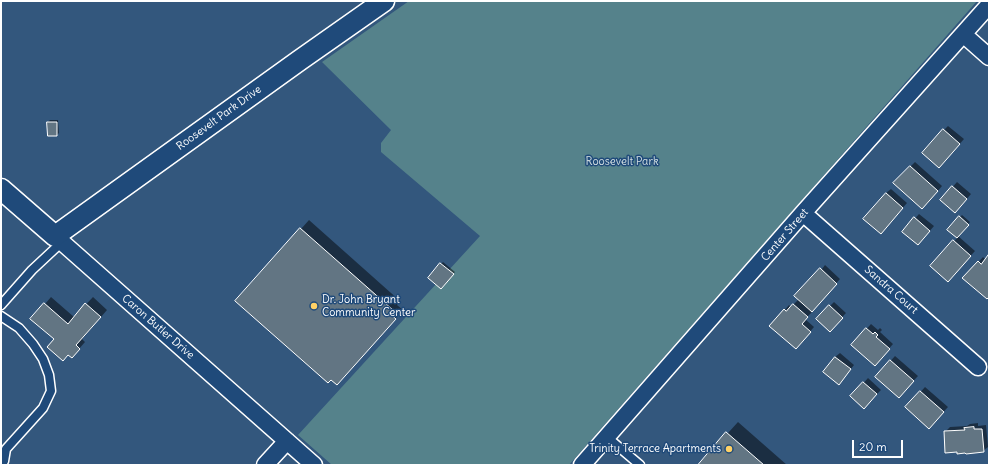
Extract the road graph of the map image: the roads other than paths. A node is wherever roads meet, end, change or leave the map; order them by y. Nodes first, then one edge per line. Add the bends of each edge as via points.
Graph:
1 (384, 1) edge
2 (989, 5) edge
3 (963, 34) junction
4 (989, 57) edge
5 (1, 189) edge
6 (803, 213) junction
7 (59, 239) junction
8 (1, 305) edge
9 (1, 316) edge
10 (978, 367) dead end
11 (606, 437) junction
12 (287, 441) junction
13 (1, 465) edge
14 (265, 465) edge
15 (314, 465) edge
16 (582, 465) edge
17 (640, 465) edge

1 - 7 street, Roosevelt Park Drive via 293,65
2 - 3 street, Center Street
3 - 4 street
3 - 6 street, Center Street
5 - 7 street, Caron Butler Drive
6 - 10 street, Sandra Court
6 - 11 street, Center Street
7 - 8 lane
7 - 12 street, Caron Butler Drive
9 - 13 lane via 19,328 43,358 51,391 43,408 6,450
11 - 16 street, Center Street
11 - 17 lane
12 - 14 street
12 - 15 street, Caron Butler Drive

